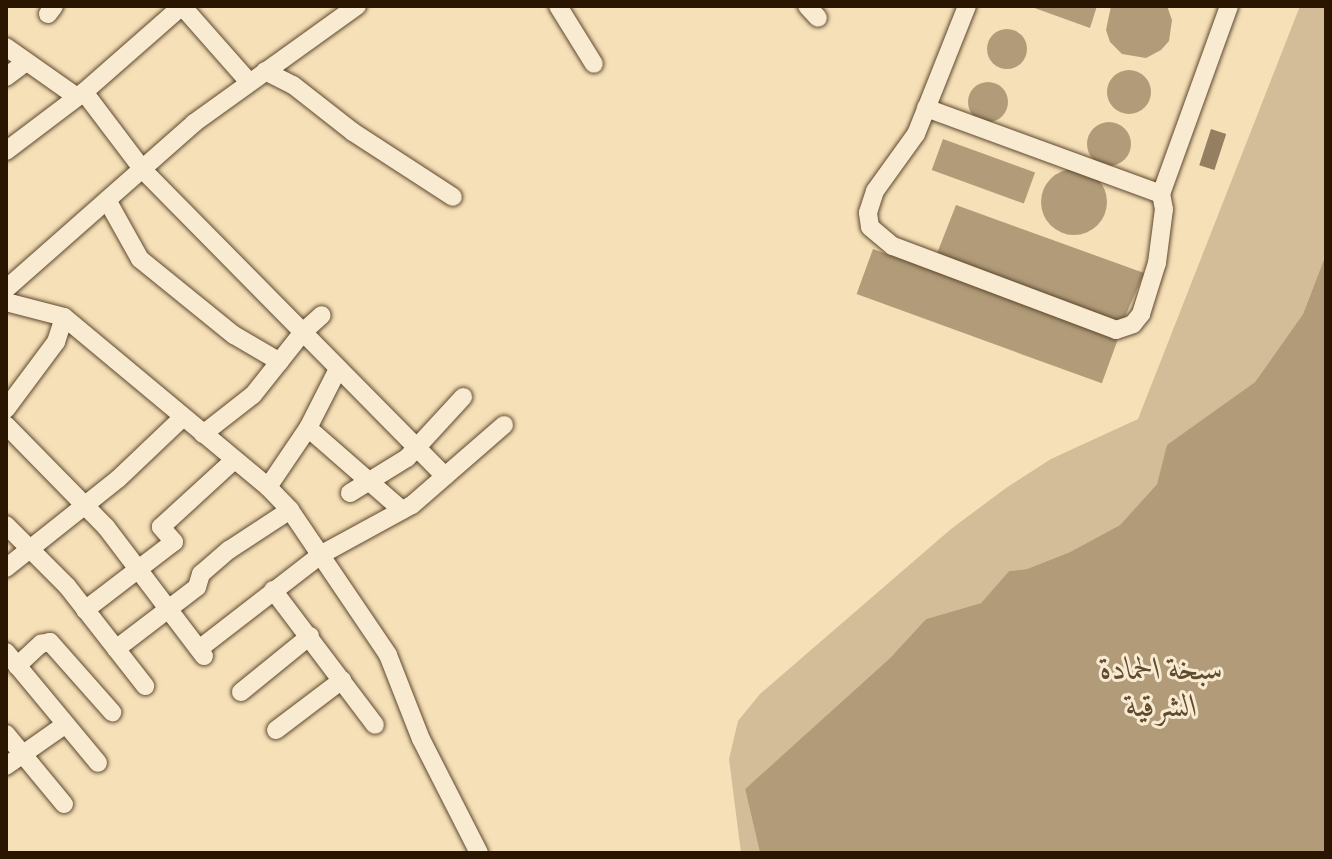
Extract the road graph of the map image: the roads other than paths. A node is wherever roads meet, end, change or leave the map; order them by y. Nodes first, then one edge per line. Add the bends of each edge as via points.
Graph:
1 (182, 6) edge
2 (357, 6) edge
3 (558, 6) edge
4 (967, 6) edge
5 (1229, 6) edge
6 (6, 47) edge
7 (26, 62) junction
8 (594, 64) dead end
9 (265, 71) junction
10 (6, 77) edge
11 (249, 82) junction
12 (80, 95) junction
13 (926, 108) junction
14 (6, 151) edge
15 (143, 170) junction
16 (1161, 194) junction
17 (453, 197) dead end
18 (107, 200) junction
19 (6, 289) edge
20 (6, 302) edge
21 (322, 315) dead end
22 (64, 317) junction
23 (303, 332) junction
24 (280, 362) junction
25 (338, 369) junction
26 (463, 397) dead end
27 (6, 409) edge
28 (183, 417) junction
29 (6, 425) edge
30 (504, 425) dead end
31 (308, 428) junction
32 (203, 434) junction
33 (418, 449) junction
34 (234, 460) junction
35 (445, 476) junction
36 (370, 481) junction
37 (268, 487) junction
38 (350, 493) dead end
39 (86, 505) junction
40 (290, 510) junction
41 (402, 510) junction
42 (6, 525) edge
43 (29, 546) junction
44 (322, 554) junction
45 (6, 568) edge
46 (138, 569) junction
47 (273, 590) junction
48 (168, 608) junction
49 (85, 610) junction
50 (310, 636) junction
51 (116, 649) junction
52 (12, 659) edge
53 (342, 680) junction
54 (145, 686) dead end
55 (241, 692) dead end
56 (112, 712) dead end
57 (66, 724) junction
58 (375, 725) dead end
59 (276, 730) dead end
60 (6, 734) edge
61 (24, 753) junction
62 (98, 763) dead end
63 (6, 766) edge
64 (64, 804) dead end
65 (479, 853) edge

1 - 11 street
1 - 12 street
2 - 9 street
3 - 8 street
4 - 13 street
5 - 16 street
6 - 7 street
7 - 10 street
7 - 12 street
9 - 11 street
9 - 17 street
11 - 15 street
12 - 14 street
12 - 15 street
13 - 16 street
13 - 16 street via 905,153 875,191 868,213 877,236 927,260 1116,330 1133,324 1141,314 1157,263
15 - 18 street
15 - 23 street
18 - 19 street
18 - 24 street via 140,259 234,335
20 - 22 street
21 - 23 street
22 - 27 street via 56,342
22 - 28 street
23 - 24 street
23 - 25 street
24 - 32 street via 253,395
25 - 31 street
25 - 33 street
26 - 33 street
28 - 32 street
28 - 39 street
29 - 39 street
30 - 35 street
31 - 36 street
31 - 37 street
32 - 34 street
33 - 35 street
33 - 36 street
34 - 37 street
34 - 46 street via 161,527 174,542
35 - 41 street
36 - 38 street
36 - 41 street
37 - 40 street
39 - 43 street
39 - 46 street
40 - 44 street
40 - 48 street via 229,550 201,574 197,587
41 - 44 street
42 - 43 street
43 - 45 street
43 - 49 street
44 - 47 street
44 - 65 street via 388,655 421,739
46 - 48 street
46 - 49 street
47 - 48 street via 202,652
47 - 50 street
48 - 51 street
49 - 51 street
50 - 53 street
50 - 55 street
51 - 54 street
52 - 56 street via 50,642
52 - 57 street
53 - 58 street
53 - 59 street
57 - 61 street
57 - 62 street
60 - 61 street
61 - 63 street
61 - 64 street

